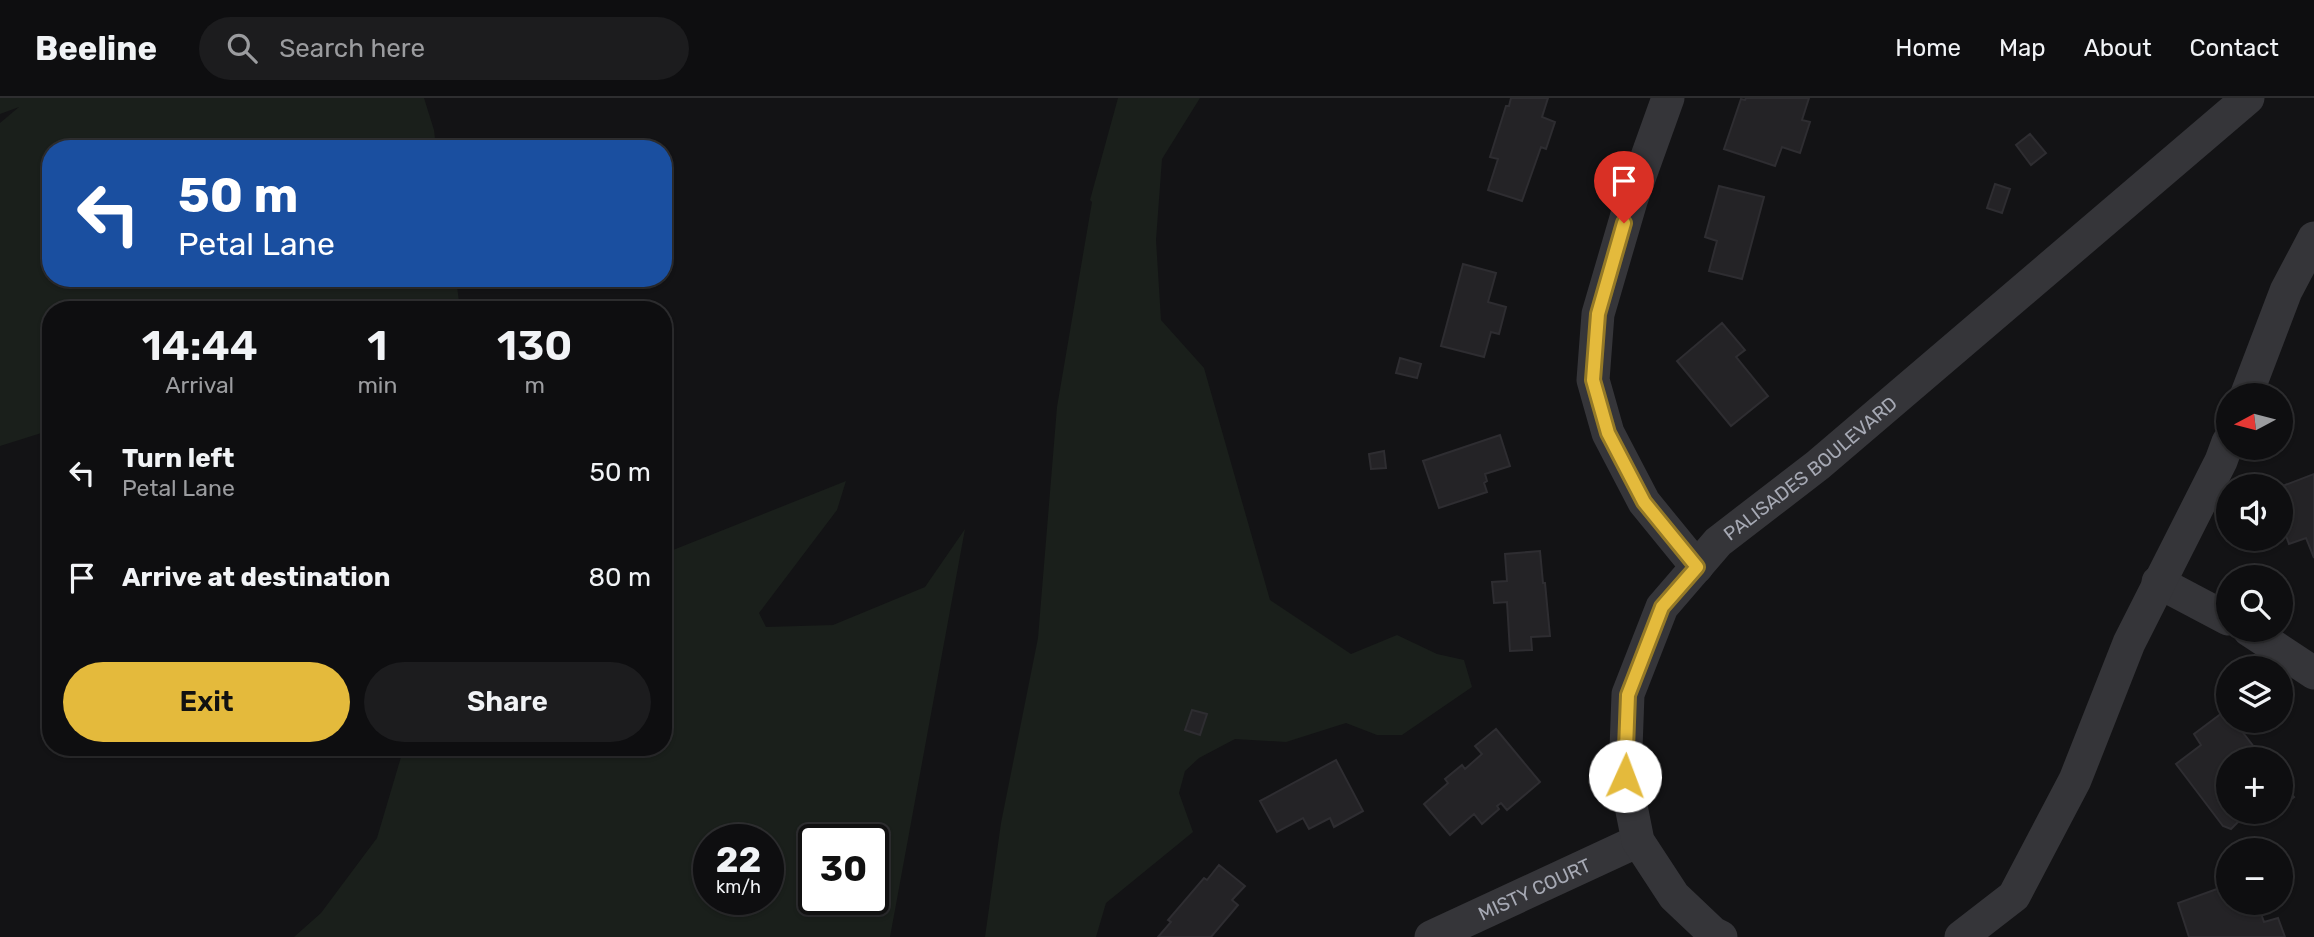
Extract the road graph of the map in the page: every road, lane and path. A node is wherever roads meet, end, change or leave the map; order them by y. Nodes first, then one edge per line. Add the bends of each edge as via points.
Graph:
1 (1668, 98) edge
2 (2248, 98) edge
3 (2314, 238) edge
4 (2251, 383) edge
5 (2221, 460) edge
6 (1697, 567) junction
7 (2158, 582) junction
8 (2216, 613) edge
9 (2267, 642) edge
10 (2314, 673) edge
11 (1638, 841) junction
12 (1431, 937) edge
13 (1721, 937) edge
14 (1961, 937) edge

1 - 6 street via 1598,314 1593,380 1608,433 1644,502
2 - 6 street, PALISADES BOULEVARD via 1818,465 1718,542
3 - 4 street via 2286,291
5 - 7 street
6 - 11 street, PALISADES BOULEVARD via 1662,607 1628,695 1625,776
7 - 8 street
7 - 14 street via 2075,780 2014,896
9 - 10 street
11 - 12 street, MISTY COURT
11 - 13 street, PALISADES BOULEVARD via 1674,896

